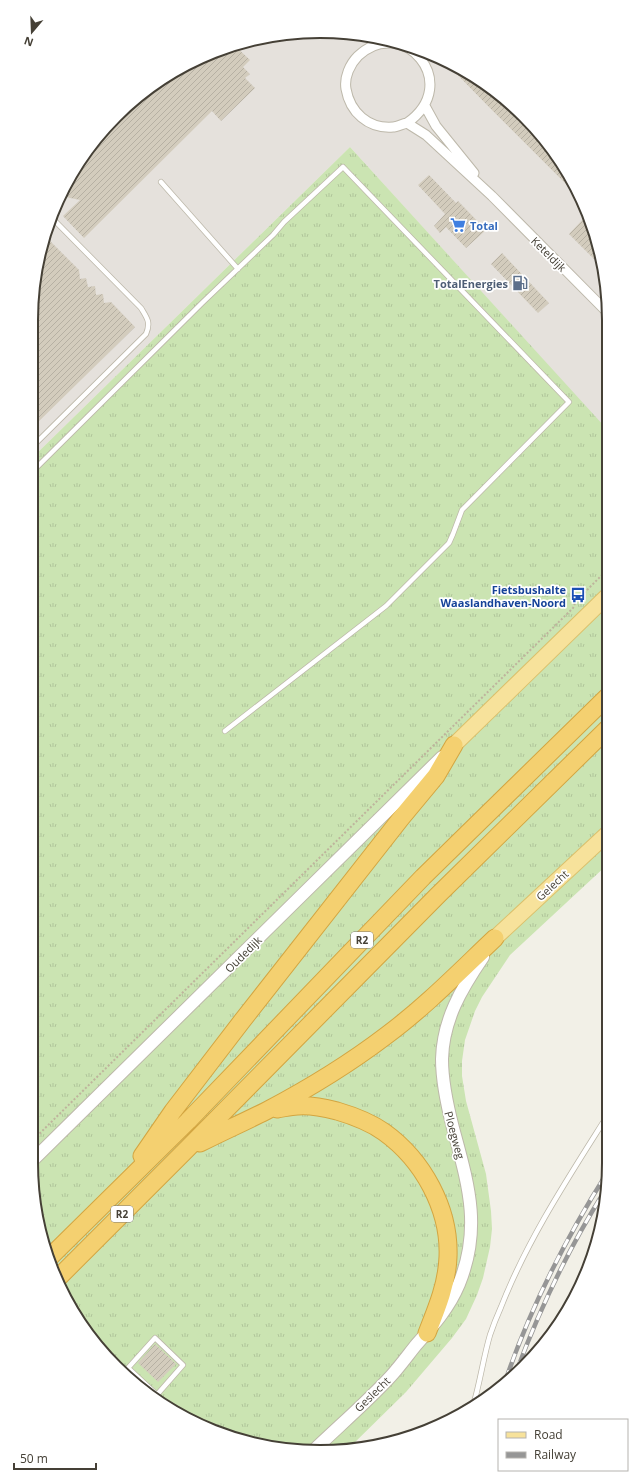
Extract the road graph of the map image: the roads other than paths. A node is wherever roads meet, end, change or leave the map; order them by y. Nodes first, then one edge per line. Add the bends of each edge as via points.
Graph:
1 (378, 44) edge
2 (418, 56) edge
3 (425, 106) junction
4 (407, 123) junction
5 (161, 182) dead end
6 (492, 196) junction
7 (56, 222) edge
8 (238, 269) junction
9 (601, 306) edge
10 (38, 441) edge
11 (38, 466) edge
12 (602, 601) edge
13 (602, 702) edge
14 (225, 732) dead end
15 (602, 734) edge
16 (454, 745) junction
17 (602, 839) edge
18 (496, 938) junction
19 (265, 1111) junction
20 (602, 1124) edge
21 (188, 1149) junction
22 (38, 1155) edge
23 (121, 1187) junction
24 (53, 1255) edge
25 (61, 1275) edge
26 (427, 1333) junction
27 (141, 1381) edge
28 (158, 1394) edge
29 (476, 1398) edge
30 (319, 1445) edge

1 - 4 street via 364,50 347,72 345,86 348,100 355,112 366,122 379,127 394,127
2 - 3 street via 426,65 430,79 430,93
3 - 4 street
3 - 6 street, Keteldijk via 436,126
4 - 6 street, Keteldijk via 426,135
5 - 8 lane
6 - 9 street, Keteldijk
7 - 10 lane via 140,308 149,326 146,334
8 - 11 lane
8 - 14 lane via 343,167 569,402 462,510 449,543 386,606
12 - 16 main road
13 - 23 highway, R2 via 423,876 188,1121
15 - 21 highway, R2 via 432,900
16 - 22 street, Oudedijk
16 - 23 highway, R2 via 436,776 173,1111
17 - 18 main road, Gelecht
18 - 19 highway, R2 via 415,1013 387,1035 345,1064
18 - 26 street, Ploegweg via 456,999 446,1034 442,1077 466,1178 472,1227 468,1255 459,1284 449,1305
19 - 21 highway, R2
19 - 26 highway, R2 via 299,1106 325,1108 356,1117 383,1132 408,1152 418,1164 433,1192 445,1225 448,1256 444,1285
20 - 29 lane via 550,1207 520,1263 490,1336
21 - 25 highway, R2
23 - 24 highway, R2
26 - 30 street, Geslecht via 378,1389
27 - 28 lane via 128,1368 155,1338 183,1365

